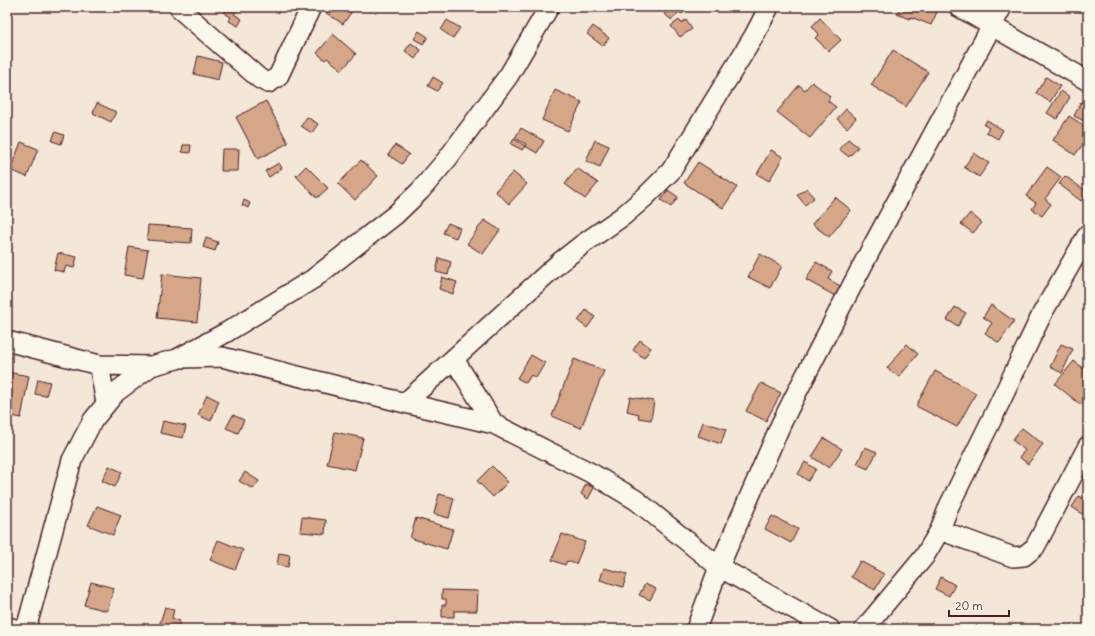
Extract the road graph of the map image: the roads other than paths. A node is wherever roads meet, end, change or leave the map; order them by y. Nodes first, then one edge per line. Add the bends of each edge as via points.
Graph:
1 (178, 7) edge
2 (311, 7) edge
3 (548, 7) edge
4 (769, 7) edge
5 (960, 7) edge
6 (1002, 7) edge
7 (993, 26) junction
8 (1088, 81) edge
9 (1088, 234) edge
10 (227, 332) junction
11 (7, 341) edge
12 (222, 357) junction
13 (177, 359) junction
14 (454, 360) junction
15 (99, 364) junction
16 (151, 366) junction
17 (106, 403) junction
18 (405, 403) junction
19 (494, 424) junction
20 (1088, 446) edge
21 (940, 530) junction
22 (719, 567) junction
23 (7, 627) edge
24 (14, 629) edge
25 (26, 629) edge
26 (696, 629) edge
27 (830, 629) edge
28 (864, 629) edge

1 - 2 street via 268,83 278,77
3 - 10 street via 510,75 420,191 395,215 313,279
4 - 14 street via 671,171 623,216 560,262
5 - 7 street
6 - 7 street
7 - 8 street
7 - 22 street via 870,251 798,390
9 - 21 street via 1043,312 948,506
10 - 12 street
10 - 13 street
11 - 15 street
12 - 13 street
12 - 18 street
13 - 16 street
14 - 18 street
14 - 19 street
15 - 16 street
15 - 17 street
16 - 17 street via 116,392
17 - 25 street via 93,420 72,460
18 - 19 street
19 - 22 street via 591,473 636,500
20 - 21 street via 1035,547 1024,556 1013,557
21 - 28 street via 924,557
22 - 26 street
22 - 27 street
23 - 24 street

